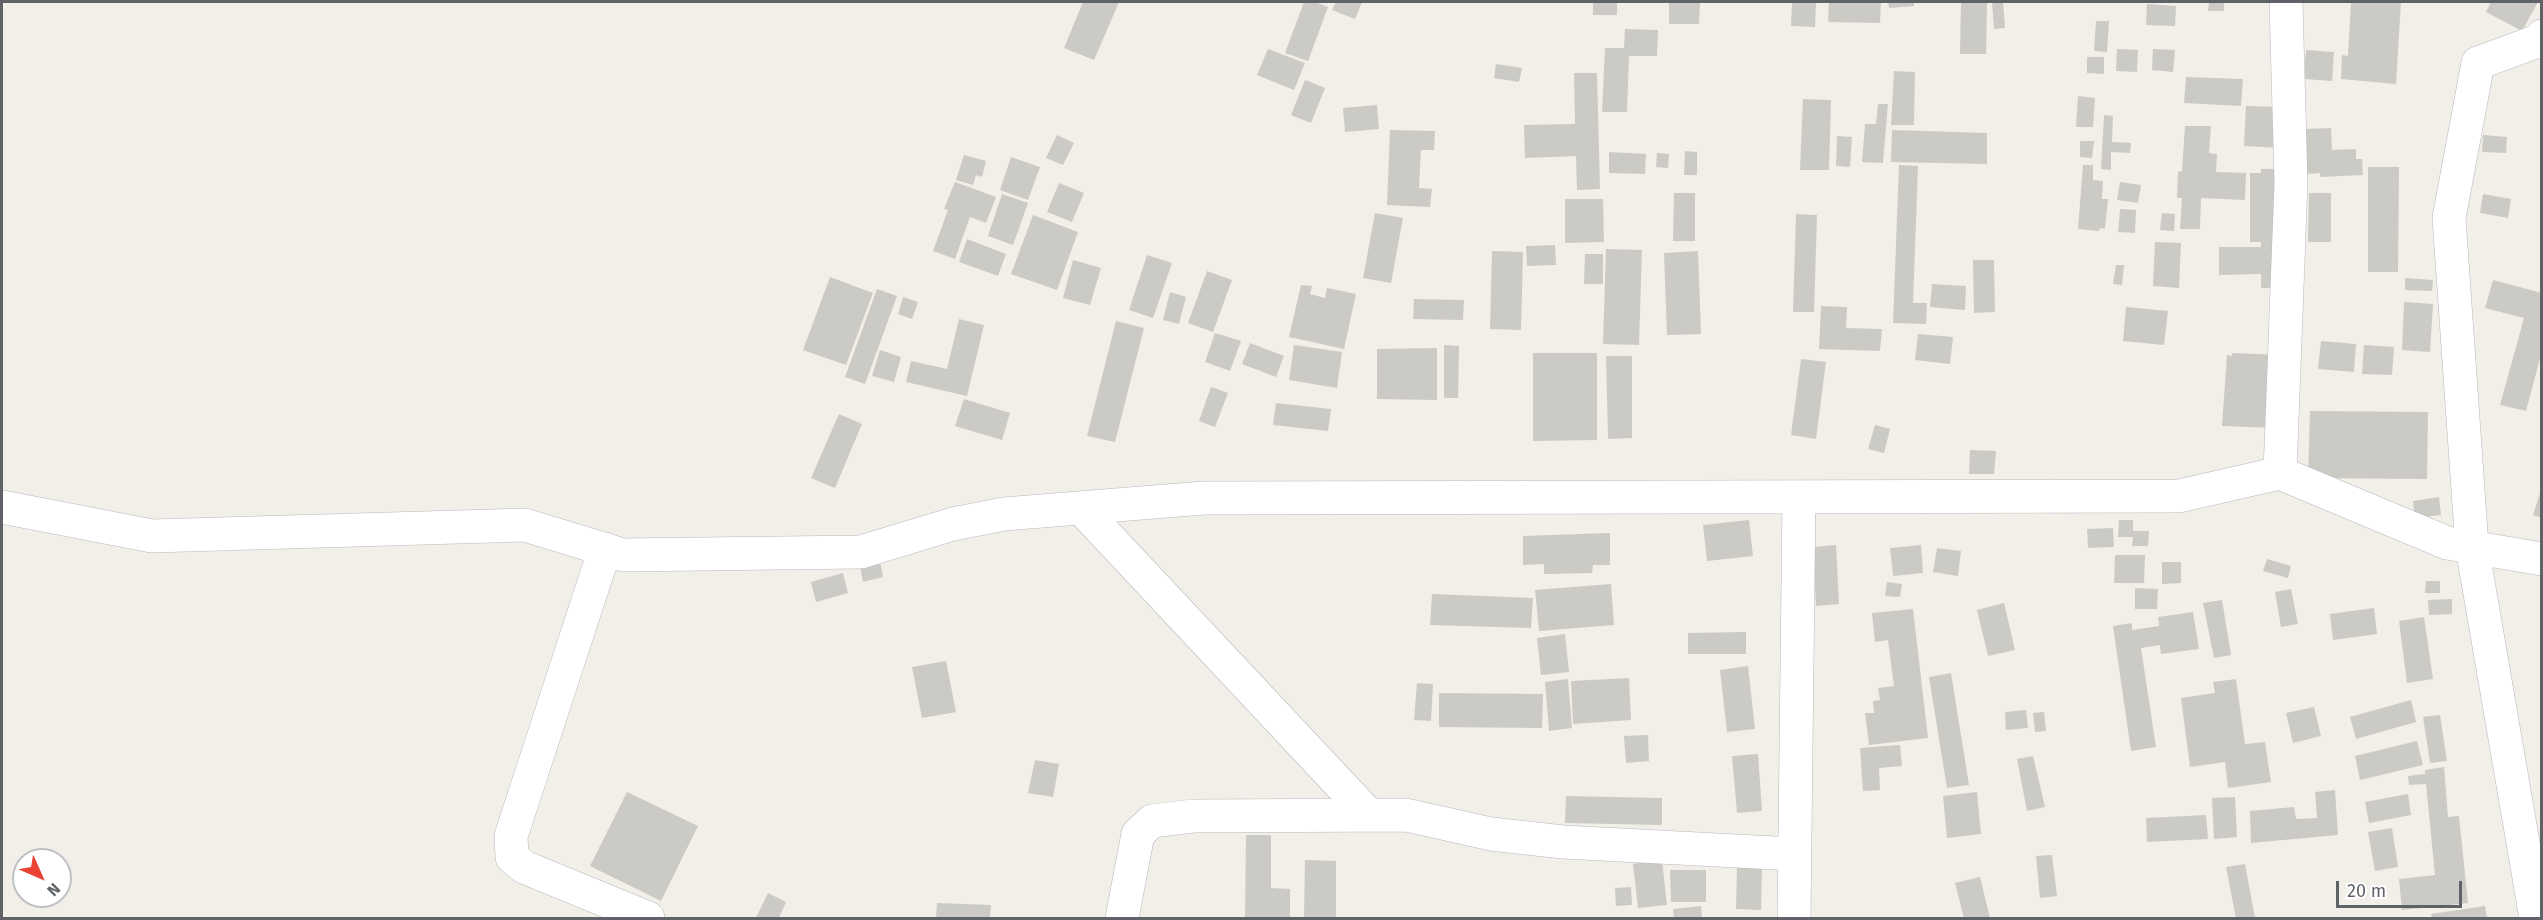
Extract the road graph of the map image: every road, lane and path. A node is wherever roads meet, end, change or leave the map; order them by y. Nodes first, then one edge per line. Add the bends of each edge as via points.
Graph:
1 (2286, 2) edge
2 (2541, 36) edge
3 (2280, 473) junction
4 (1799, 497) junction
5 (2, 507) edge
6 (1081, 508) junction
7 (2472, 547) junction
8 (605, 549) junction
9 (2541, 559) edge
10 (1368, 814) junction
11 (1794, 854) junction
12 (648, 918) edge
13 (1122, 918) edge
14 (1794, 918) edge
15 (2536, 918) edge

1 - 3 street via 2291,182
2 - 7 street via 2538,41 2478,63 2449,218
3 - 4 street via 2180,495
3 - 7 street via 2447,543
4 - 6 street via 1204,498
4 - 11 street
5 - 8 street via 152,536 525,525
6 - 8 street via 973,520 861,552 623,555
6 - 10 street
7 - 9 street
7 - 15 street
8 - 12 street via 512,836 512,857 524,867
10 - 11 street via 1406,815 1491,834 1563,842
10 - 13 street via 1193,816 1152,821 1137,834
11 - 14 street

